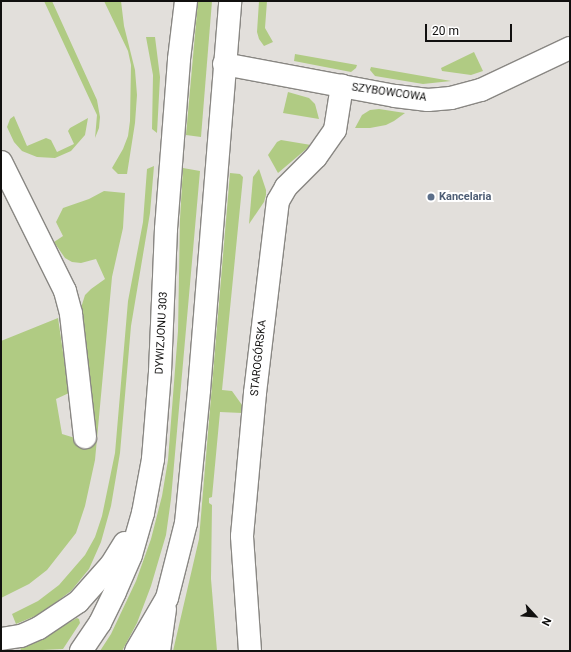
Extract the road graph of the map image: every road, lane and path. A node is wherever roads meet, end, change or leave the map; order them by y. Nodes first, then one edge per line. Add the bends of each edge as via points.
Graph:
1 (186, 1) edge
2 (230, 1) edge
3 (570, 48) edge
4 (224, 64) junction
5 (342, 86) junction
6 (1, 162) edge
7 (85, 437) dead end
8 (143, 513) junction
9 (167, 598) junction
10 (1, 639) edge
11 (81, 651) edge
12 (136, 651) edge
13 (160, 651) edge
14 (250, 651) edge

1 - 8 main road, DYWIZJONU 303 via 166,229 153,460
2 - 4 main road
3 - 5 main road, SZYBOWCOWA via 481,90 451,98 421,99
4 - 5 main road, SZYBOWCOWA
4 - 9 main road via 192,468 186,523
5 - 14 main road, STAROGÓRSKA via 334,130 316,157 286,187 278,201 255,393 242,536
6 - 7 main road via 65,291 71,314
8 - 10 main road via 111,565 78,602 40,628 21,636
8 - 11 main road, DYWIZJONU 303 via 131,555 115,592
9 - 12 main road
9 - 13 main road

